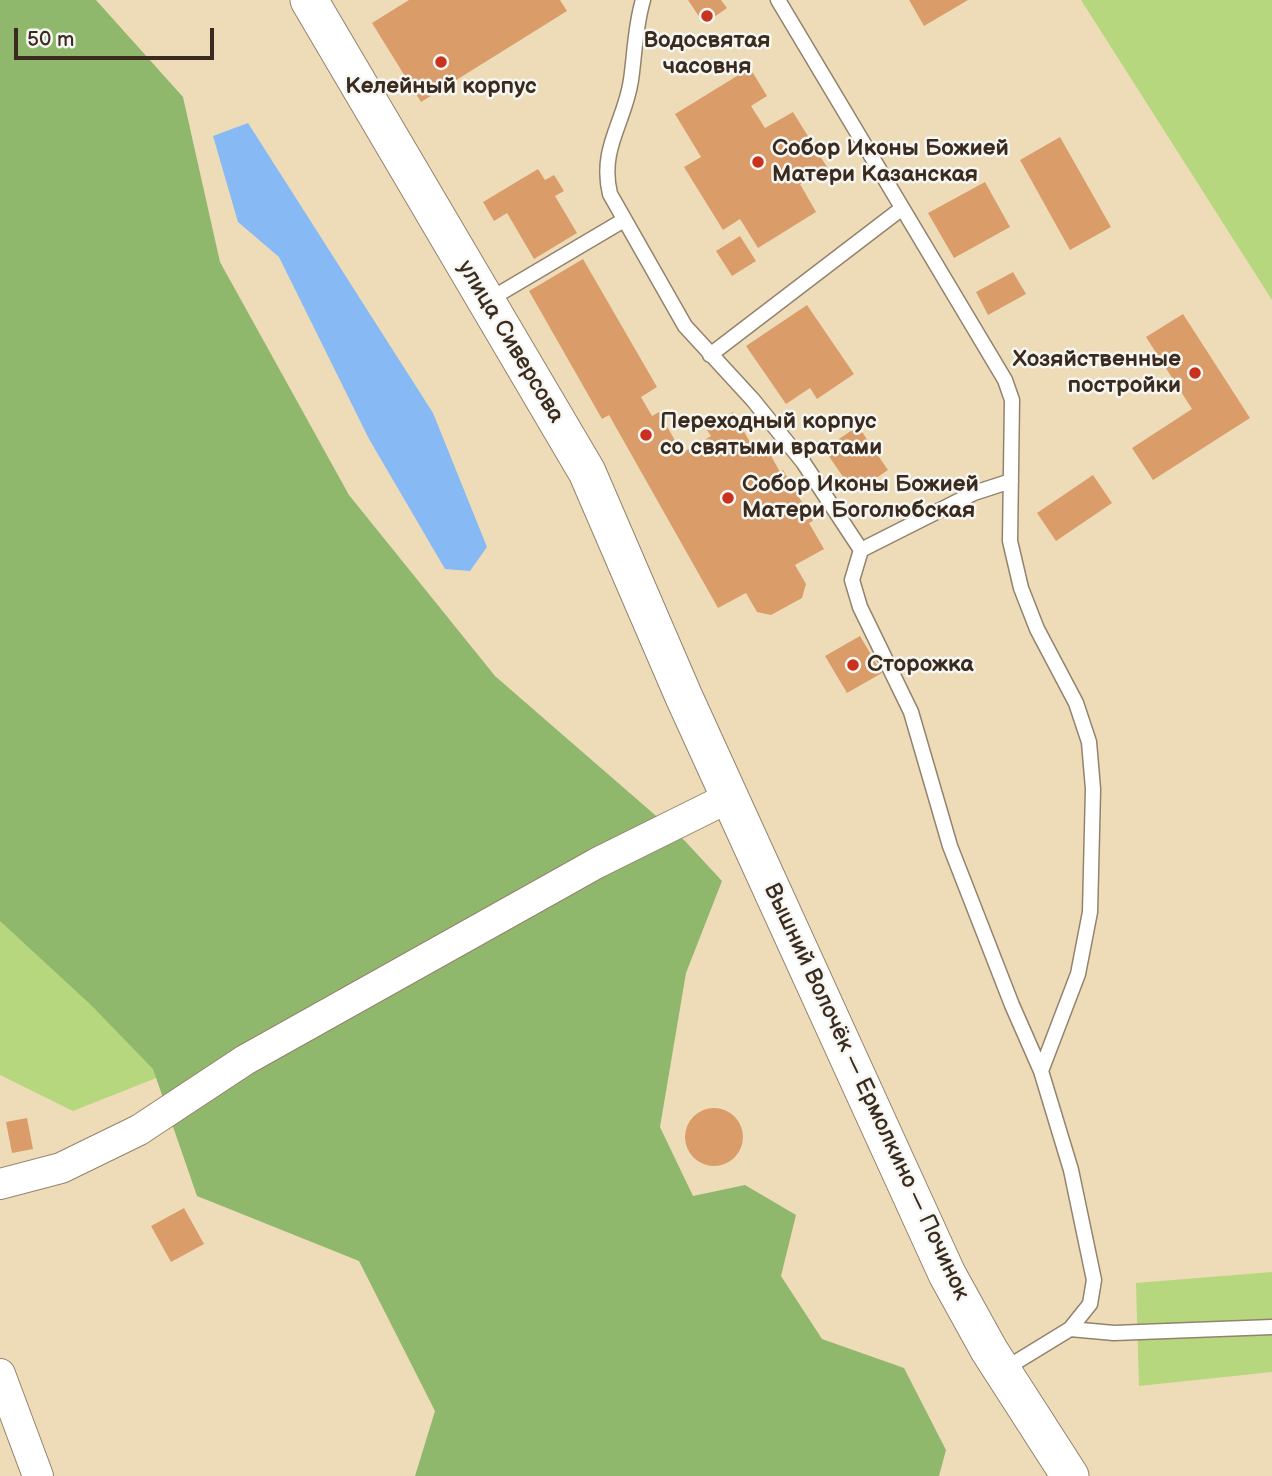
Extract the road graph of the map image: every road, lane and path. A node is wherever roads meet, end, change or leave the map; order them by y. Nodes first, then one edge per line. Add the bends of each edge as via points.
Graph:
1 (309, 0) edge
2 (643, 0) edge
3 (778, 0) edge
4 (901, 209) junction
5 (624, 220) junction
6 (486, 302) junction
7 (710, 355) junction
8 (1011, 481) junction
9 (861, 550) junction
10 (684, 697) joint
11 (730, 797) junction
12 (1041, 1071) junction
13 (0, 1184) edge
14 (1272, 1327) edge
15 (1070, 1329) junction
16 (1003, 1370) junction
17 (0, 1374) edge
18 (38, 1476) edge
19 (1070, 1476) edge

1 - 6 street, улица Сиверсова
2 - 5 lane via 631,80 607,153 605,174
3 - 4 lane
4 - 7 lane
4 - 8 lane via 1005,380 1012,400
5 - 6 lane
5 - 7 lane via 685,326
6 - 10 street, улица Сиверсова via 587,472
7 - 9 lane via 803,462
8 - 9 lane via 974,493
8 - 12 lane via 1010,541 1021,588 1076,703 1089,741 1093,789 1090,912 1078,974
9 - 12 lane via 852,580 860,607 911,712 950,846
10 - 11 street, Вышний Волочёк — Ермолкино — Починок
11 - 13 street via 597,863 257,1053 139,1130 61,1168
11 - 16 street, Вышний Волочёк — Ермолкино — Починок via 947,1274
12 - 15 lane via 1071,1170 1094,1280 1090,1304
14 - 15 lane via 1114,1333
15 - 16 lane
16 - 19 street, Вышний Волочёк — Ермолкино — Починок
17 - 18 street

